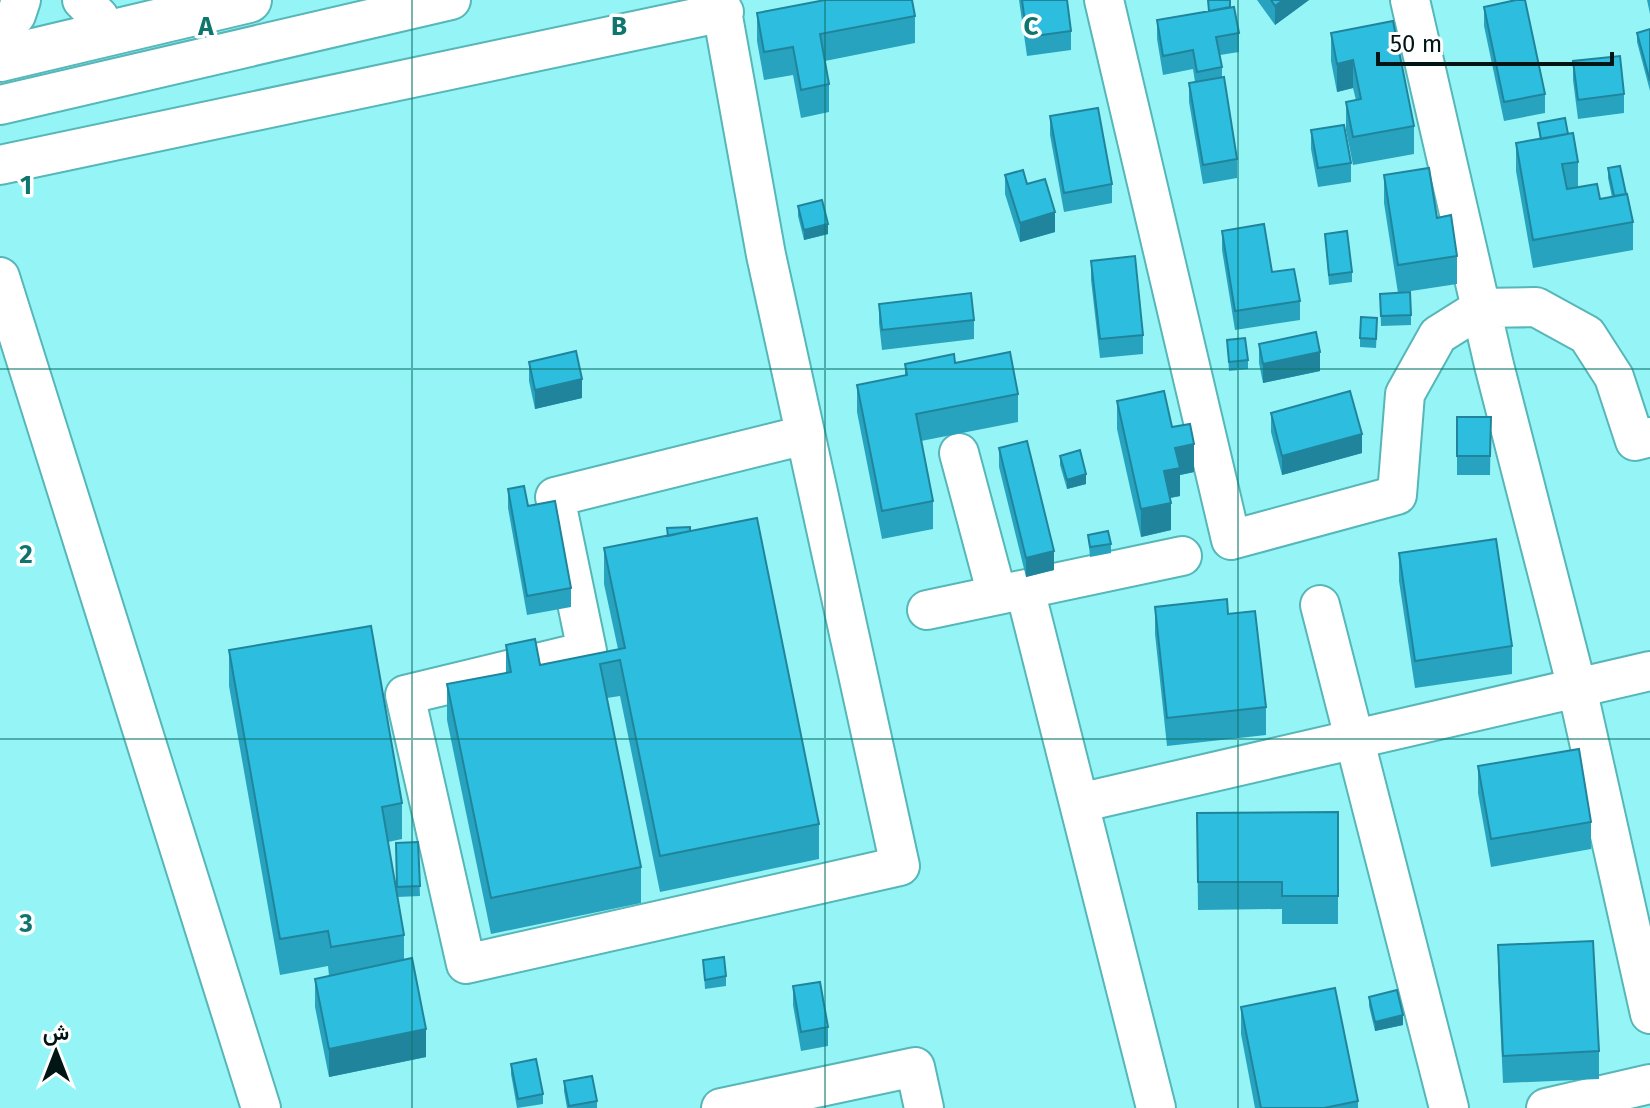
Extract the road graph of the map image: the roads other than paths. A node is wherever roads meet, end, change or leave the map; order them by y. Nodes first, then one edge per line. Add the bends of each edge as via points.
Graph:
1 (21, 0) edge
2 (173, 0) edge
3 (249, 0) edge
4 (451, 0) edge
5 (1104, 0) edge
6 (1410, 0) edge
7 (722, 6) edge
8 (91, 9) edge
9 (0, 37) edge
10 (0, 59) edge
11 (0, 105) edge
12 (0, 165) edge
13 (0, 277) edge
14 (1481, 308) junction
15 (805, 435) junction
16 (1650, 437) edge
17 (959, 453) dead end
18 (1182, 556) dead end
19 (1011, 592) junction
20 (1320, 605) dead end
21 (927, 610) dead end
22 (1650, 671) edge
23 (1577, 688) junction
24 (1355, 739) junction
25 (1079, 803) junction
26 (1650, 1014) edge
27 (1650, 1084) edge
28 (261, 1108) edge
29 (721, 1108) edge
30 (924, 1108) edge
31 (1156, 1108) edge
32 (1449, 1108) edge
33 (1546, 1108) edge

1 - 9 lane
2 - 8 main road
3 - 10 main road
4 - 11 lane
5 - 14 lane via 1231,540 1397,495 1405,394 1438,335
6 - 14 lane
7 - 12 lane
7 - 15 lane via 766,255
8 - 9 main road
13 - 28 lane
14 - 16 lane via 1536,307 1587,335 1614,377 1635,441
14 - 23 lane
15 - 15 lane via 900,866 466,964 405,695 587,651 555,497
17 - 19 lane
18 - 19 lane
19 - 21 lane
19 - 25 lane
20 - 24 lane
22 - 23 lane
23 - 24 lane
23 - 26 lane
24 - 25 lane
24 - 32 lane
25 - 31 lane
27 - 33 lane
29 - 30 lane via 915,1067

